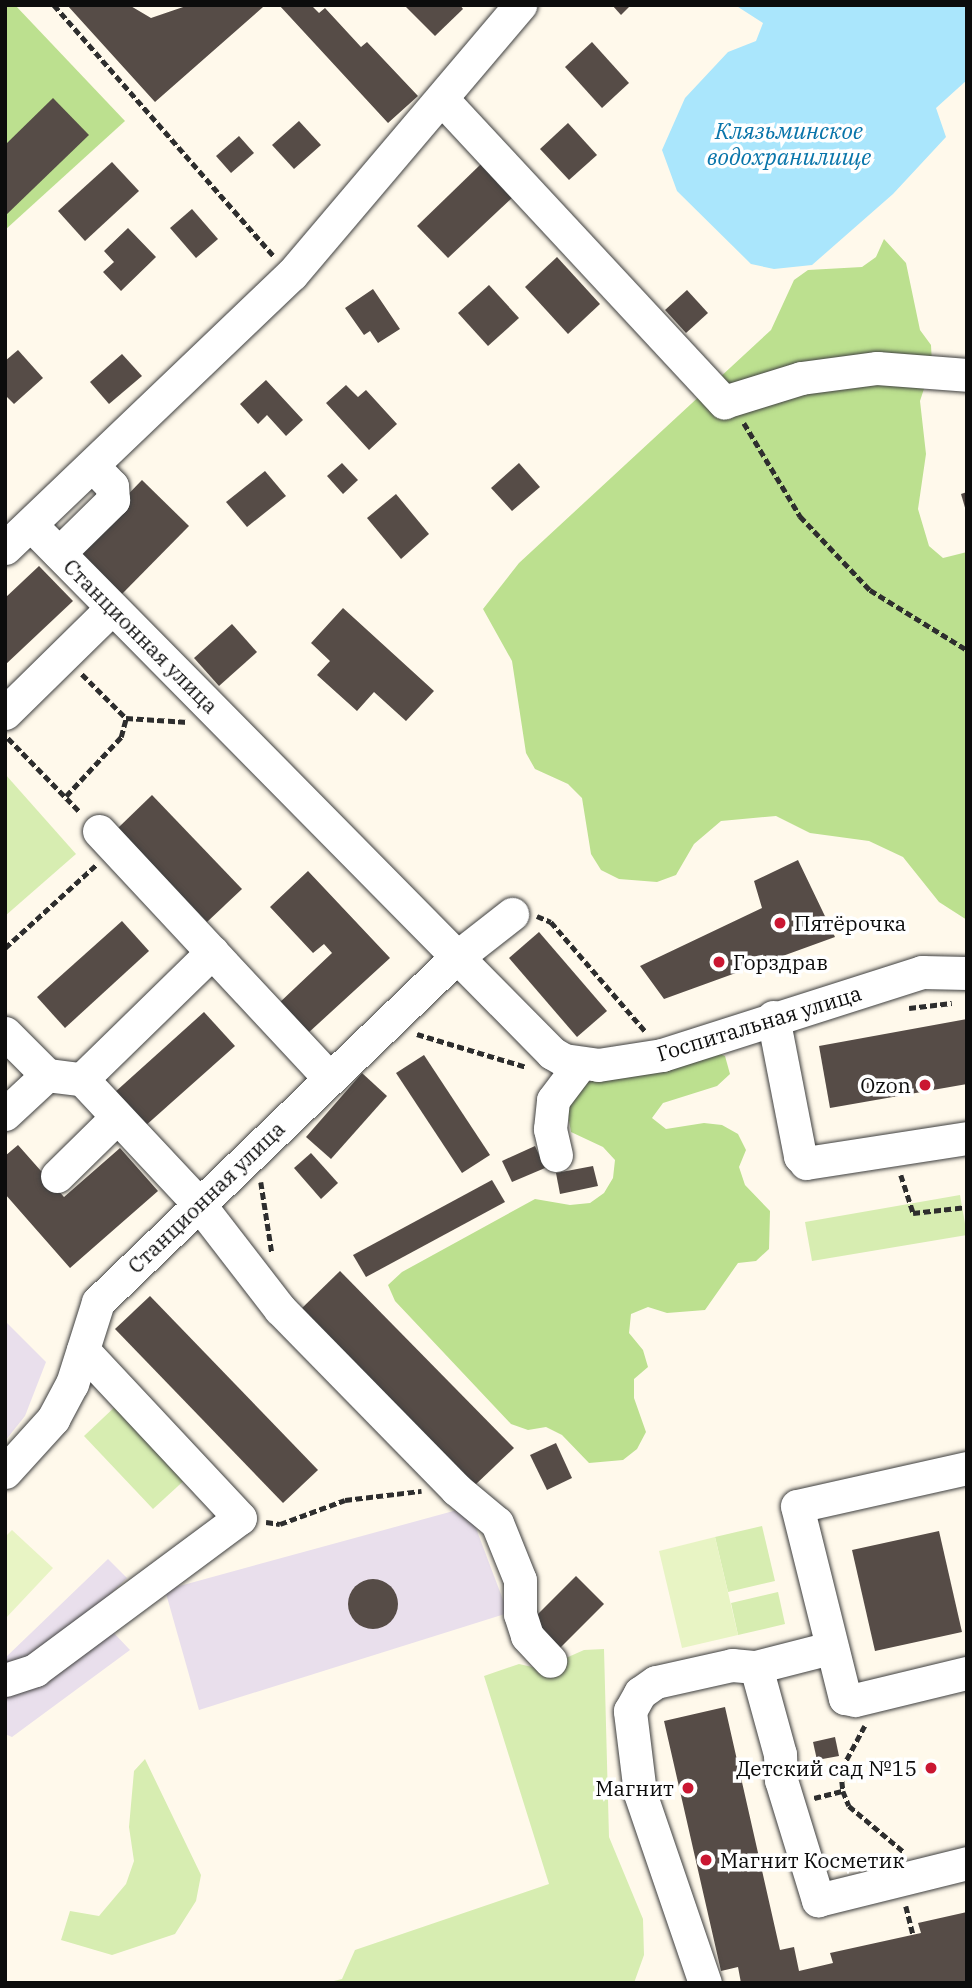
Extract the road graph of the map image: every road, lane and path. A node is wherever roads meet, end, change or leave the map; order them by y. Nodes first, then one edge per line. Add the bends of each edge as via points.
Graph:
1 (54, 5) edge
2 (520, 5) edge
3 (443, 100) junction
4 (292, 274) junction
5 (967, 375) edge
6 (724, 402) junction
7 (93, 466) junction
8 (31, 525) junction
9 (5, 548) edge
10 (59, 553) junction
11 (112, 608) junction
12 (967, 650) edge
13 (64, 656) junction
14 (5, 713) edge
15 (126, 718) junction
16 (228, 725) junction
17 (5, 735) edge
18 (65, 797) junction
19 (107, 839) junction
20 (512, 914) joint
21 (5, 948) edge
22 (212, 952) junction
23 (457, 957) junction
24 (967, 973) edge
25 (773, 1017) junction
26 (385, 1025) junction
27 (5, 1033) edge
28 (649, 1036) dead end
29 (566, 1058) junction
30 (47, 1075) junction
31 (329, 1078) junction
32 (82, 1079) junction
33 (5, 1114) edge
34 (117, 1117) junction
35 (967, 1138) edge
36 (256, 1149) junction
37 (556, 1155) dead end
38 (57, 1176) dead end
39 (198, 1203) junction
40 (907, 1204) dead end
41 (967, 1207) edge
42 (272, 1256) dead end
43 (83, 1350) junction
44 (967, 1468) edge
45 (5, 1472) edge
46 (456, 1489) junction
47 (240, 1518) junction
48 (830, 1648) junction
49 (550, 1661) dead end
50 (756, 1667) junction
51 (967, 1673) edge
52 (5, 1680) edge
53 (868, 1696) junction
54 (967, 1863) edge
55 (919, 1876) junction
56 (705, 1983) edge

1 - 4 path
2 - 3 street
3 - 4 street
3 - 6 street
4 - 7 street
5 - 6 street via 877,368 801,378
6 - 12 path via 751,431 800,516 870,590
7 - 8 street
7 - 10 street via 112,486 113,500
8 - 9 street
8 - 10 street, Станционная улица
10 - 11 street, Станционная улица
11 - 13 street
11 - 16 street, Станционная улица
13 - 14 street
13 - 15 path
15 - 16 path
15 - 18 path via 121,737
16 - 23 street, Станционная улица
17 - 18 path
18 - 19 path
19 - 21 path
19 - 22 street
20 - 23 street
20 - 28 path via 528,913 551,922
22 - 31 street
22 - 32 street
23 - 26 street, Станционная улица
23 - 29 street, Станционная улица
24 - 25 street, Госпитальная улица via 922,972
25 - 29 street, Госпитальная улица via 662,1055 615,1063
25 - 35 street via 800,1156 806,1163
26 - 29 path via 528,1067
26 - 31 street, Станционная улица
27 - 30 street
29 - 37 street via 550,1129
30 - 32 street
30 - 33 street
31 - 36 street, Станционная улица
32 - 34 street
34 - 38 street
34 - 39 street
36 - 39 street, Станционная улица
36 - 42 path
39 - 43 street, Станционная улица via 98,1302
39 - 46 street via 280,1309
40 - 41 path via 920,1214
43 - 45 street, Станционная улица via 54,1419
43 - 47 street
44 - 48 street via 797,1506
46 - 47 path via 345,1500 280,1524
46 - 49 street via 497,1523 520,1580 520,1614 527,1636
47 - 52 street via 35,1671
48 - 50 street
48 - 53 street via 845,1698
50 - 55 street via 780,1754 782,1780 818,1900
50 - 56 street via 732,1665 656,1682 640,1693 631,1711 640,1793
51 - 53 street
53 - 55 path via 875,1720 866,1724 841,1770 843,1791 849,1807 903,1851
54 - 55 street

